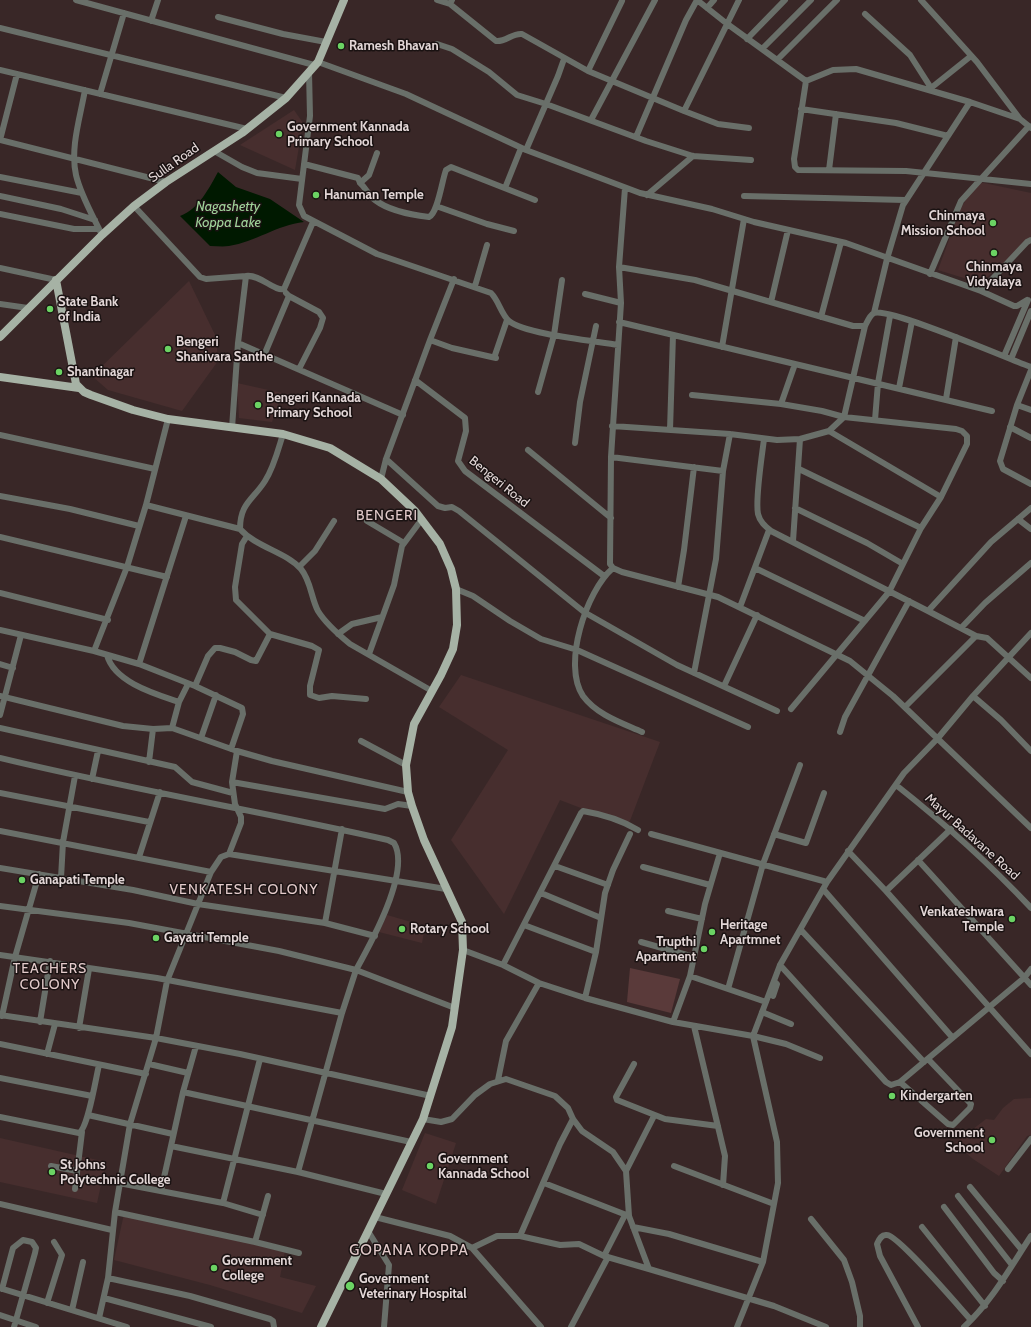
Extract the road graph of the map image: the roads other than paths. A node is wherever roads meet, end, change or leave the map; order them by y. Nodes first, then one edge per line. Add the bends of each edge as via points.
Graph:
1 (76, 0) edge
2 (158, 0) edge
3 (344, 0) edge
4 (437, 0) edge
5 (655, 0) edge
6 (697, 0) edge
7 (714, 0) edge
8 (739, 0) edge
9 (784, 0) edge
10 (811, 0) edge
11 (837, 0) edge
12 (921, 0) edge
13 (622, 1) dead end
14 (451, 2) edge
15 (707, 8) junction
16 (124, 13) junction
17 (865, 14) dead end
18 (218, 17) dead end
19 (152, 21) junction
20 (726, 23) junction
21 (0, 28) edge
22 (747, 39) junction
23 (326, 42) junction
24 (437, 44) dead end
25 (762, 49) junction
26 (112, 55) junction
27 (971, 56) junction
28 (564, 59) junction
29 (777, 60) junction
30 (313, 66) junction
31 (0, 70) edge
32 (588, 71) junction
33 (17, 74) junction
34 (611, 80) junction
35 (806, 81) junction
36 (932, 89) junction
37 (85, 90) junction
38 (100, 94) junction
39 (654, 97) junction
40 (286, 98) junction
41 (970, 102) junction
42 (546, 104) junction
43 (801, 109) junction
44 (684, 111) junction
45 (836, 114) junction
46 (1020, 119) junction
47 (591, 120) junction
48 (1030, 127) edge
49 (749, 128) dead end
50 (247, 129) junction
51 (948, 136) junction
52 (636, 137) junction
53 (0, 140) edge
54 (524, 149) junction
55 (214, 151) junction
56 (377, 153) dead end
57 (693, 156) junction
58 (75, 159) junction
59 (751, 160) dead end
60 (304, 164) junction
61 (829, 170) junction
62 (924, 173) junction
63 (0, 177) edge
64 (981, 178) junction
65 (302, 179) junction
66 (166, 182) junction
67 (360, 183) junction
68 (1031, 184) edge
69 (505, 188) junction
70 (625, 188) junction
71 (82, 193) junction
72 (647, 195) junction
73 (0, 196) edge
74 (744, 196) dead end
75 (535, 200) dead end
76 (905, 200) junction
77 (134, 206) junction
78 (436, 206) junction
79 (0, 214) edge
80 (744, 219) junction
81 (95, 220) junction
82 (313, 222) junction
83 (788, 230) junction
84 (514, 231) dead end
85 (101, 232) junction
86 (1031, 240) edge
87 (841, 242) junction
88 (488, 245) dead end
89 (887, 259) junction
90 (619, 267) junction
91 (0, 268) edge
92 (930, 274) junction
93 (246, 276) junction
94 (454, 279) junction
95 (56, 280) junction
96 (562, 280) dead end
97 (475, 286) junction
98 (282, 290) junction
99 (733, 291) junction
100 (981, 291) junction
101 (585, 294) dead end
102 (289, 296) junction
103 (1029, 299) edge
104 (771, 302) junction
105 (622, 303) junction
106 (0, 304) edge
107 (28, 308) junction
108 (1031, 311) edge
109 (874, 313) junction
110 (890, 316) junction
111 (821, 317) junction
112 (507, 320) junction
113 (912, 321) junction
114 (619, 322) junction
115 (596, 326) dead end
116 (865, 326) junction
117 (554, 335) junction
118 (673, 335) junction
119 (0, 337) edge
120 (956, 337) junction
121 (430, 340) junction
122 (592, 341) junction
123 (238, 343) junction
124 (618, 345) junction
125 (722, 347) junction
126 (265, 353) junction
127 (1004, 356) junction
128 (1011, 359) junction
129 (795, 364) junction
130 (1031, 368) edge
131 (299, 369) junction
132 (0, 377) edge
133 (853, 378) junction
134 (415, 380) junction
135 (878, 383) junction
136 (79, 388) junction
137 (899, 388) junction
138 (538, 392) dead end
139 (692, 395) dead end
140 (946, 400) junction
141 (781, 404) junction
142 (1017, 405) junction
143 (1031, 410) edge
144 (992, 411) dead end
145 (403, 415) junction
146 (844, 417) junction
147 (168, 419) junction
148 (875, 420) junction
149 (612, 426) junction
150 (1010, 427) junction
151 (232, 428) junction
152 (670, 430) junction
153 (829, 431) junction
154 (283, 434) junction
155 (730, 434) junction
156 (0, 435) edge
157 (1031, 438) edge
158 (764, 439) junction
159 (800, 439) junction
160 (575, 443) dead end
161 (528, 450) dead end
162 (611, 457) junction
163 (386, 459) junction
164 (694, 467) junction
165 (155, 469) junction
166 (798, 469) junction
167 (723, 471) junction
168 (381, 479) junction
169 (1031, 484) edge
170 (0, 496) edge
171 (940, 497) junction
172 (146, 505) junction
173 (795, 508) junction
174 (1031, 508) edge
175 (186, 516) junction
176 (611, 518) junction
177 (422, 519) junction
178 (1018, 519) junction
179 (334, 521) dead end
180 (367, 521) dead end
181 (139, 526) junction
182 (921, 528) junction
183 (240, 529) junction
184 (1031, 529) edge
185 (769, 530) junction
186 (247, 536) junction
187 (0, 537) edge
188 (793, 541) junction
189 (404, 543) junction
190 (1031, 563) edge
191 (903, 564) junction
192 (128, 567) junction
193 (299, 567) junction
194 (613, 568) junction
195 (755, 568) junction
196 (604, 576) junction
197 (167, 577) junction
198 (678, 587) junction
199 (456, 589) junction
200 (0, 592) edge
201 (891, 593) junction
202 (708, 595) junction
203 (907, 601) junction
204 (740, 606) junction
205 (928, 611) junction
206 (584, 612) junction
207 (757, 615) junction
208 (382, 617) junction
209 (108, 620) junction
210 (865, 621) junction
211 (961, 628) junction
212 (0, 630) edge
213 (1031, 633) edge
214 (270, 634) junction
215 (338, 634) junction
216 (22, 635) junction
217 (976, 636) junction
218 (577, 650) junction
219 (94, 651) junction
220 (369, 654) junction
221 (107, 655) junction
222 (838, 655) junction
223 (1009, 657) junction
224 (0, 664) edge
225 (139, 664) junction
226 (13, 668) junction
227 (694, 673) junction
228 (868, 676) junction
229 (1031, 678) edge
230 (192, 685) junction
231 (724, 686) junction
232 (432, 691) junction
233 (216, 695) junction
234 (973, 696) junction
235 (2, 697) edge
236 (366, 699) dead end
237 (179, 702) junction
238 (905, 707) junction
239 (791, 709) dead end
240 (777, 711) dead end
241 (0, 715) edge
242 (748, 727) dead end
243 (0, 728) edge
244 (172, 728) junction
245 (153, 729) junction
246 (642, 732) dead end
247 (840, 732) dead end
248 (201, 738) junction
249 (938, 738) junction
250 (361, 740) dead end
251 (231, 749) junction
252 (98, 751) junction
253 (237, 751) junction
254 (1031, 752) edge
255 (0, 758) edge
256 (149, 762) junction
257 (406, 765) junction
258 (800, 765) dead end
259 (75, 776) junction
260 (92, 779) junction
261 (232, 782) junction
262 (896, 785) junction
263 (160, 792) junction
264 (408, 792) junction
265 (824, 792) dead end
266 (0, 793) edge
267 (233, 793) junction
268 (412, 806) junction
269 (68, 807) junction
270 (237, 809) junction
271 (149, 822) junction
272 (1031, 828) edge
273 (342, 829) junction
274 (951, 829) junction
275 (638, 830) dead end
276 (0, 831) edge
277 (630, 834) dead end
278 (651, 834) dead end
279 (774, 834) junction
280 (63, 842) junction
281 (848, 851) junction
282 (720, 853) junction
283 (229, 854) junction
284 (139, 857) junction
285 (918, 860) junction
286 (763, 864) junction
287 (555, 866) junction
288 (642, 867) dead end
289 (0, 868) edge
290 (211, 872) junction
291 (334, 872) junction
292 (39, 874) junction
293 (60, 878) junction
294 (395, 881) junction
295 (827, 882) junction
296 (608, 884) junction
297 (710, 885) junction
298 (446, 889) junction
299 (823, 889) junction
300 (886, 891) junction
301 (542, 893) junction
302 (198, 904) junction
303 (0, 906) edge
304 (1031, 908) edge
305 (29, 911) junction
306 (668, 911) dead end
307 (601, 918) junction
308 (702, 919) junction
309 (325, 923) junction
310 (524, 925) junction
311 (801, 930) junction
312 (184, 935) junction
313 (375, 936) junction
314 (640, 942) dead end
315 (463, 950) junction
316 (596, 952) junction
317 (0, 955) edge
318 (15, 957) junction
319 (694, 957) junction
320 (50, 961) junction
321 (503, 965) junction
322 (780, 965) junction
323 (89, 969) junction
324 (1031, 969) edge
325 (356, 970) junction
326 (690, 976) junction
327 (1024, 978) junction
328 (167, 981) junction
329 (774, 981) junction
330 (539, 983) junction
331 (1031, 985) edge
332 (728, 989) junction
333 (585, 998) junction
334 (766, 1002) junction
335 (990, 1007) junction
336 (455, 1008) junction
337 (342, 1013) junction
338 (764, 1013) junction
339 (1, 1016) edge
340 (40, 1022) junction
341 (673, 1022) junction
342 (55, 1024) junction
343 (790, 1024) dead end
344 (694, 1026) junction
345 (79, 1028) junction
346 (753, 1036) junction
347 (156, 1038) junction
348 (952, 1038) junction
349 (0, 1044) edge
350 (196, 1046) junction
351 (47, 1054) junction
352 (1031, 1054) edge
353 (820, 1058) dead end
354 (260, 1059) junction
355 (926, 1060) junction
356 (149, 1064) junction
357 (634, 1064) dead end
358 (99, 1065) junction
359 (188, 1073) junction
360 (326, 1073) junction
361 (146, 1074) junction
362 (0, 1078) edge
363 (498, 1080) junction
364 (900, 1082) junction
365 (183, 1092) junction
366 (92, 1096) junction
367 (430, 1096) junction
368 (247, 1107) junction
369 (88, 1116) junction
370 (654, 1116) junction
371 (0, 1117) edge
372 (423, 1119) junction
373 (573, 1120) junction
374 (312, 1122) junction
375 (130, 1124) junction
376 (718, 1126) junction
377 (82, 1132) junction
378 (173, 1134) junction
379 (1031, 1139) edge
380 (411, 1142) junction
381 (171, 1146) junction
382 (234, 1159) junction
383 (51, 1166) dead end
384 (674, 1166) dead end
385 (1008, 1169) dead end
386 (77, 1171) junction
387 (626, 1171) junction
388 (298, 1172) junction
389 (119, 1183) junction
390 (544, 1184) junction
391 (723, 1185) junction
392 (970, 1187) dead end
393 (75, 1189) dead end
394 (161, 1191) junction
395 (386, 1194) junction
396 (268, 1196) dead end
397 (958, 1196) dead end
398 (223, 1203) junction
399 (0, 1204) edge
400 (774, 1204) junction
401 (944, 1206) dead end
402 (115, 1212) junction
403 (263, 1215) junction
404 (627, 1216) junction
405 (375, 1217) junction
406 (811, 1219) dead end
407 (633, 1227) junction
408 (922, 1227) dead end
409 (112, 1230) junction
410 (368, 1230) junction
411 (520, 1236) junction
412 (1031, 1236) edge
413 (54, 1242) dead end
414 (255, 1242) junction
415 (472, 1248) junction
416 (1022, 1250) junction
417 (299, 1253) dead end
418 (606, 1257) junction
419 (83, 1262) dead end
420 (763, 1262) junction
421 (1012, 1265) junction
422 (649, 1269) junction
423 (108, 1278) junction
424 (1003, 1281) junction
425 (1, 1288) edge
426 (24, 1296) junction
427 (104, 1298) junction
428 (748, 1298) junction
429 (47, 1303) junction
430 (985, 1306) junction
431 (72, 1310) junction
432 (0, 1315) edge
433 (102, 1319) junction
434 (971, 1320) junction
435 (15, 1324) edge
436 (36, 1327) edge
437 (102, 1327) edge
438 (127, 1327) edge
439 (211, 1327) edge
440 (274, 1327) edge
441 (321, 1327) edge
442 (384, 1327) edge
443 (541, 1327) edge
444 (571, 1327) edge
445 (737, 1327) edge
446 (826, 1327) edge
447 (860, 1327) edge
448 (918, 1327) edge
449 (964, 1327) edge

1 - 16 street
2 - 19 street
3 - 23 main road, Sulla Road
4 - 14 street
5 - 34 street
6 - 15 street
6 - 39 street
7 - 15 street
8 - 20 street
9 - 22 street
10 - 25 street
11 - 29 street
12 - 27 street
13 - 32 street
14 - 28 street via 496,41 522,34
15 - 20 street
16 - 19 street
16 - 26 street
17 - 36 street via 910,55
18 - 23 street
19 - 30 street
20 - 22 street
20 - 44 street
21 - 26 street
22 - 25 street
23 - 30 main road, Sulla Road
24 - 42 street via 452,49 489,72 516,95
25 - 29 street
26 - 38 street
26 - 40 street
27 - 36 street
27 - 46 street
28 - 32 street
28 - 42 street
29 - 35 street
30 - 40 main road, Sulla Road
30 - 54 street via 406,94
30 - 60 street
31 - 33 street
32 - 34 street
33 - 37 street
33 - 53 street
34 - 39 street
34 - 47 street
35 - 36 street via 833,70 856,69
35 - 43 street
36 - 41 street
37 - 38 street
37 - 58 street via 74,150
38 - 50 street
39 - 44 street
39 - 52 street
40 - 50 main road, Sulla Road
41 - 46 street
41 - 51 street
42 - 47 street
42 - 54 street
43 - 45 street
43 - 61 street via 795,167 801,171
44 - 49 street via 718,124
45 - 51 street via 896,123
45 - 61 street
46 - 48 street
47 - 52 street
48 - 64 street
50 - 55 main road, Sulla Road
51 - 62 street
52 - 57 street
53 - 58 street
54 - 69 street
54 - 70 street
55 - 65 street via 242,167 257,172
55 - 66 main road, Sulla Road
56 - 67 street via 369,175
57 - 59 street
57 - 72 street
58 - 66 street
58 - 71 street via 76,176
60 - 65 street
60 - 67 street via 347,174 358,178
61 - 62 street
62 - 64 street
62 - 76 street
63 - 71 street
64 - 68 street
64 - 92 street via 956,210
65 - 82 street via 299,205 304,216
66 - 77 main road, Sulla Road
67 - 78 street via 374,199 393,208 429,217
69 - 75 street
69 - 78 street via 455,168 448,168
70 - 72 street
70 - 90 street
71 - 81 street
72 - 80 street
73 - 81 street via 61,209
74 - 76 street
76 - 89 street
77 - 85 main road, Sulla Road
77 - 93 street via 200,277 206,279
78 - 84 street
79 - 85 street
80 - 83 street
80 - 99 street
81 - 85 street
82 - 94 street via 377,254
82 - 98 street
83 - 87 street
83 - 104 street
85 - 95 main road, Sulla Road
86 - 100 street
87 - 89 street
87 - 111 street
88 - 97 street
89 - 92 street
89 - 109 street
90 - 99 street via 695,280
90 - 105 street
91 - 95 street
92 - 100 street
93 - 98 street via 255,276
93 - 123 street
94 - 97 street
94 - 121 street
95 - 107 main road, Sulla Road
95 - 136 main road via 76,384
96 - 117 street
97 - 112 street via 491,293
98 - 102 street
99 - 104 street
99 - 125 street
100 - 103 street via 1014,306
101 - 105 street
102 - 126 street
102 - 131 street via 319,312 323,318
103 - 127 street
104 - 111 street
105 - 114 street
106 - 107 street
107 - 119 main road, Sulla Road
108 - 128 street
109 - 110 street
109 - 116 street
110 - 113 street
110 - 135 street
111 - 116 street via 853,326
112 - 117 street via 515,325
112 - 121 street via 496,356 452,348
113 - 120 street
113 - 137 street
114 - 118 street
114 - 124 street
115 - 122 street
116 - 133 street
117 - 122 street
117 - 138 street
118 - 125 street
118 - 152 street
120 - 127 street
120 - 140 street
121 - 134 street
122 - 124 street
122 - 160 street
123 - 126 street
123 - 151 street
124 - 149 street
125 - 129 street
126 - 131 street
127 - 128 street
128 - 130 street
129 - 133 street
129 - 141 street
130 - 142 street
131 - 145 street
132 - 136 main road
133 - 135 street
133 - 146 street
134 - 145 street
134 - 196 street, Bengeri Road via 465,418 466,431 458,461 465,471
135 - 137 street
135 - 148 street
136 - 147 main road via 113,404
137 - 140 street
139 - 141 street
140 - 144 street
141 - 146 street
142 - 143 street
142 - 150 street
145 - 163 street
146 - 148 street
146 - 153 street
147 - 151 main road
147 - 165 street
148 - 171 street via 956,429 966,434 967,444
149 - 152 street
149 - 162 street
150 - 157 street
150 - 169 street via 1000,466
151 - 154 main road
152 - 155 street
153 - 159 street
153 - 171 street
154 - 168 main road via 330,448
154 - 183 street via 265,482 244,506
155 - 158 street
155 - 167 street
156 - 165 street
158 - 159 street
158 - 185 street via 757,508 760,520
159 - 166 street
161 - 176 street
162 - 164 street
162 - 176 street
163 - 168 street
163 - 206 street via 438,506 452,507 459,511
164 - 167 street
164 - 198 street
165 - 172 street
166 - 173 street
166 - 182 street
167 - 202 street via 716,559
168 - 177 main road
170 - 181 street via 70,509
171 - 182 street
172 - 175 street
172 - 181 street
173 - 188 street
173 - 191 street via 867,543
174 - 178 street
175 - 183 street
175 - 197 street
176 - 194 street via 610,561
177 - 189 street
177 - 199 main road via 440,544
178 - 184 street
178 - 205 street via 991,542
179 - 193 street via 315,552
180 - 189 street
181 - 192 street
182 - 191 street
183 - 186 street
185 - 188 street
185 - 195 street
186 - 193 street
186 - 214 street via 242,544 236,600
187 - 192 street
188 - 201 street
189 - 208 street via 399,554 394,585
190 - 211 street
191 - 201 street
192 - 197 street
192 - 209 street
193 - 215 street via 307,579 318,611
194 - 196 street
194 - 198 street
195 - 204 street
195 - 210 street
196 - 206 street
197 - 225 street
198 - 202 street
199 - 218 street via 473,596 541,639
199 - 232 main road via 458,625 453,649
200 - 209 street
201 - 203 street
201 - 210 street
202 - 204 street
202 - 227 street
203 - 205 street
203 - 228 street
204 - 207 street
205 - 211 street
206 - 218 street
206 - 227 street
207 - 222 street
207 - 231 street
208 - 215 street via 352,624
208 - 220 street
209 - 219 street
210 - 222 street
211 - 217 street
212 - 216 street
213 - 223 street
214 - 230 street via 256,661 223,648 215,648
214 - 236 street via 319,650 310,695 319,698 332,696
215 - 220 street
216 - 219 street
216 - 226 street
217 - 223 street via 987,638
217 - 238 street
218 - 242 street
218 - 246 street via 575,678 590,704 611,719
219 - 221 street
220 - 232 street
221 - 225 street
221 - 237 street via 109,663 134,685
222 - 228 street
222 - 239 street
223 - 229 street
223 - 234 street
224 - 226 street
225 - 230 street
226 - 235 street
227 - 231 street
228 - 238 street
228 - 247 street via 845,717
230 - 233 street
230 - 237 street
231 - 240 street
232 - 257 main road via 412,731
233 - 248 street
233 - 251 street via 244,709
234 - 249 street
234 - 254 street via 1001,720
235 - 241 street
235 - 245 street via 123,726
237 - 244 street
238 - 249 street
243 - 252 street
244 - 245 street
244 - 248 street
245 - 256 street
248 - 251 street
249 - 262 street
249 - 272 street
250 - 257 street
251 - 253 street
252 - 256 street
252 - 260 street
253 - 261 street
253 - 264 street
255 - 259 street
256 - 267 street via 175,767 192,782
257 - 264 main road
258 - 279 street
259 - 260 street
259 - 269 street
260 - 263 street
261 - 267 street
261 - 268 street via 385,809 398,804
262 - 274 street, Mayur Badavane Road
262 - 281 street
263 - 270 street
263 - 271 street
264 - 268 main road
265 - 279 street via 806,843
266 - 269 street
267 - 270 street
268 - 298 main road
269 - 271 street
269 - 280 street
270 - 273 street
270 - 283 street via 241,823
271 - 284 street
273 - 291 street
273 - 294 street via 394,843 398,854
274 - 285 street
274 - 304 street, Mayur Badavane Road via 997,871
275 - 287 street via 629,824 583,811
276 - 280 street
277 - 296 street
278 - 282 street
279 - 286 street
280 - 284 street
280 - 293 street
281 - 295 street
281 - 300 street
282 - 286 street
282 - 297 street
283 - 290 street via 221,857
283 - 291 street
284 - 290 street
285 - 300 street
285 - 327 street
286 - 295 street
286 - 332 street
287 - 296 street
287 - 301 street
288 - 297 street
289 - 292 street
290 - 302 street
291 - 294 street
291 - 309 street
292 - 293 street
292 - 305 street
293 - 302 street
294 - 298 street
294 - 313 street
295 - 299 street
296 - 307 street
297 - 308 street
298 - 315 main road via 462,922
299 - 311 street
299 - 348 street
300 - 335 street
301 - 307 street
301 - 310 street
302 - 309 street
302 - 312 street
303 - 305 street
305 - 312 street via 129,923
305 - 318 street
306 - 308 street
307 - 316 street
308 - 319 street
309 - 313 street
310 - 316 street
310 - 321 street
311 - 322 street
311 - 355 street
312 - 325 street via 279,951
312 - 328 street
313 - 325 street
314 - 319 street
315 - 321 street
315 - 336 main road
316 - 333 street
317 - 318 street
318 - 320 street
318 - 339 street
319 - 326 street
320 - 323 street
320 - 340 street
321 - 330 street
322 - 329 street
322 - 364 street via 886,1082
323 - 328 street
323 - 345 street
324 - 327 street
325 - 336 street
325 - 337 street
326 - 332 street
326 - 341 street
327 - 331 street
327 - 335 street
328 - 337 street
328 - 347 street
329 - 334 street
329 - 338 street via 777,984
330 - 333 street
330 - 363 street via 506,1040
332 - 334 street
333 - 341 street
334 - 338 street
335 - 348 street
335 - 352 street
336 - 367 main road via 452,1026
337 - 360 street
338 - 343 street
338 - 346 street
339 - 340 street
340 - 342 street
341 - 344 street
342 - 345 street
342 - 351 street
344 - 346 street
344 - 376 street
345 - 347 street
346 - 353 street via 786,1044
346 - 400 street via 776,1142 779,1173
347 - 350 street
347 - 356 street
348 - 355 street
349 - 351 street
350 - 354 street
350 - 359 street
351 - 358 street
354 - 360 street
354 - 368 street
355 - 364 street
355 - 364 street via 971,1104 953,1125 948,1124
356 - 359 street
356 - 361 street
357 - 370 street via 616,1099
358 - 361 street
358 - 366 street
359 - 365 street
360 - 367 street
360 - 374 street
361 - 375 street
362 - 366 street
363 - 372 street via 475,1095 452,1119 441,1122
363 - 373 street via 506,1079 555,1096 568,1108
365 - 368 street
365 - 378 street
366 - 369 street
367 - 372 main road
368 - 374 street
368 - 382 street
369 - 375 street
369 - 377 street
370 - 376 street via 665,1120
370 - 387 street
371 - 377 street via 70,1132
372 - 380 main road
373 - 387 street via 588,1137 613,1152
373 - 390 street
374 - 380 street
374 - 388 street
375 - 378 street
375 - 389 street
376 - 391 street via 725,1160
377 - 386 street
378 - 381 street
379 - 385 street
380 - 395 main road
381 - 382 street
381 - 394 street
382 - 388 street
382 - 398 street
383 - 386 street
384 - 391 street
386 - 393 street
387 - 404 street
388 - 395 street
389 - 394 street
389 - 402 street
390 - 404 street
390 - 411 street
391 - 400 street
392 - 416 street
394 - 398 street
395 - 405 main road
396 - 403 street
397 - 421 street
398 - 403 street
399 - 409 street
400 - 420 street
401 - 424 street via 994,1273
402 - 409 street
402 - 414 street
403 - 414 street
404 - 407 street
404 - 418 street
405 - 410 main road
405 - 415 street via 450,1236
406 - 447 street via 844,1260 852,1282
407 - 420 street via 669,1234
407 - 422 street
408 - 430 street
409 - 423 street
410 - 441 main road
410 - 442 street via 389,1265
411 - 415 street via 498,1236
411 - 418 street via 560,1245 578,1244
412 - 416 street
413 - 429 street via 62,1255
414 - 417 street
415 - 443 street
416 - 421 street
418 - 422 street
418 - 444 street
419 - 431 street
420 - 428 street
421 - 424 street
422 - 428 street
423 - 427 street
423 - 440 street via 190,1296 270,1319 274,1321
424 - 430 street
425 - 426 street
425 - 426 street via 13,1248 18,1242 28,1240 36,1248
426 - 429 street
426 - 435 street
427 - 433 street
427 - 439 street
428 - 445 street
428 - 446 street via 797,1314
429 - 431 street
430 - 434 street
431 - 433 street
432 - 435 street
433 - 437 street
433 - 438 street
434 - 448 street via 904,1247 889,1235 882,1236 877,1244 880,1256
434 - 449 street
435 - 436 street

